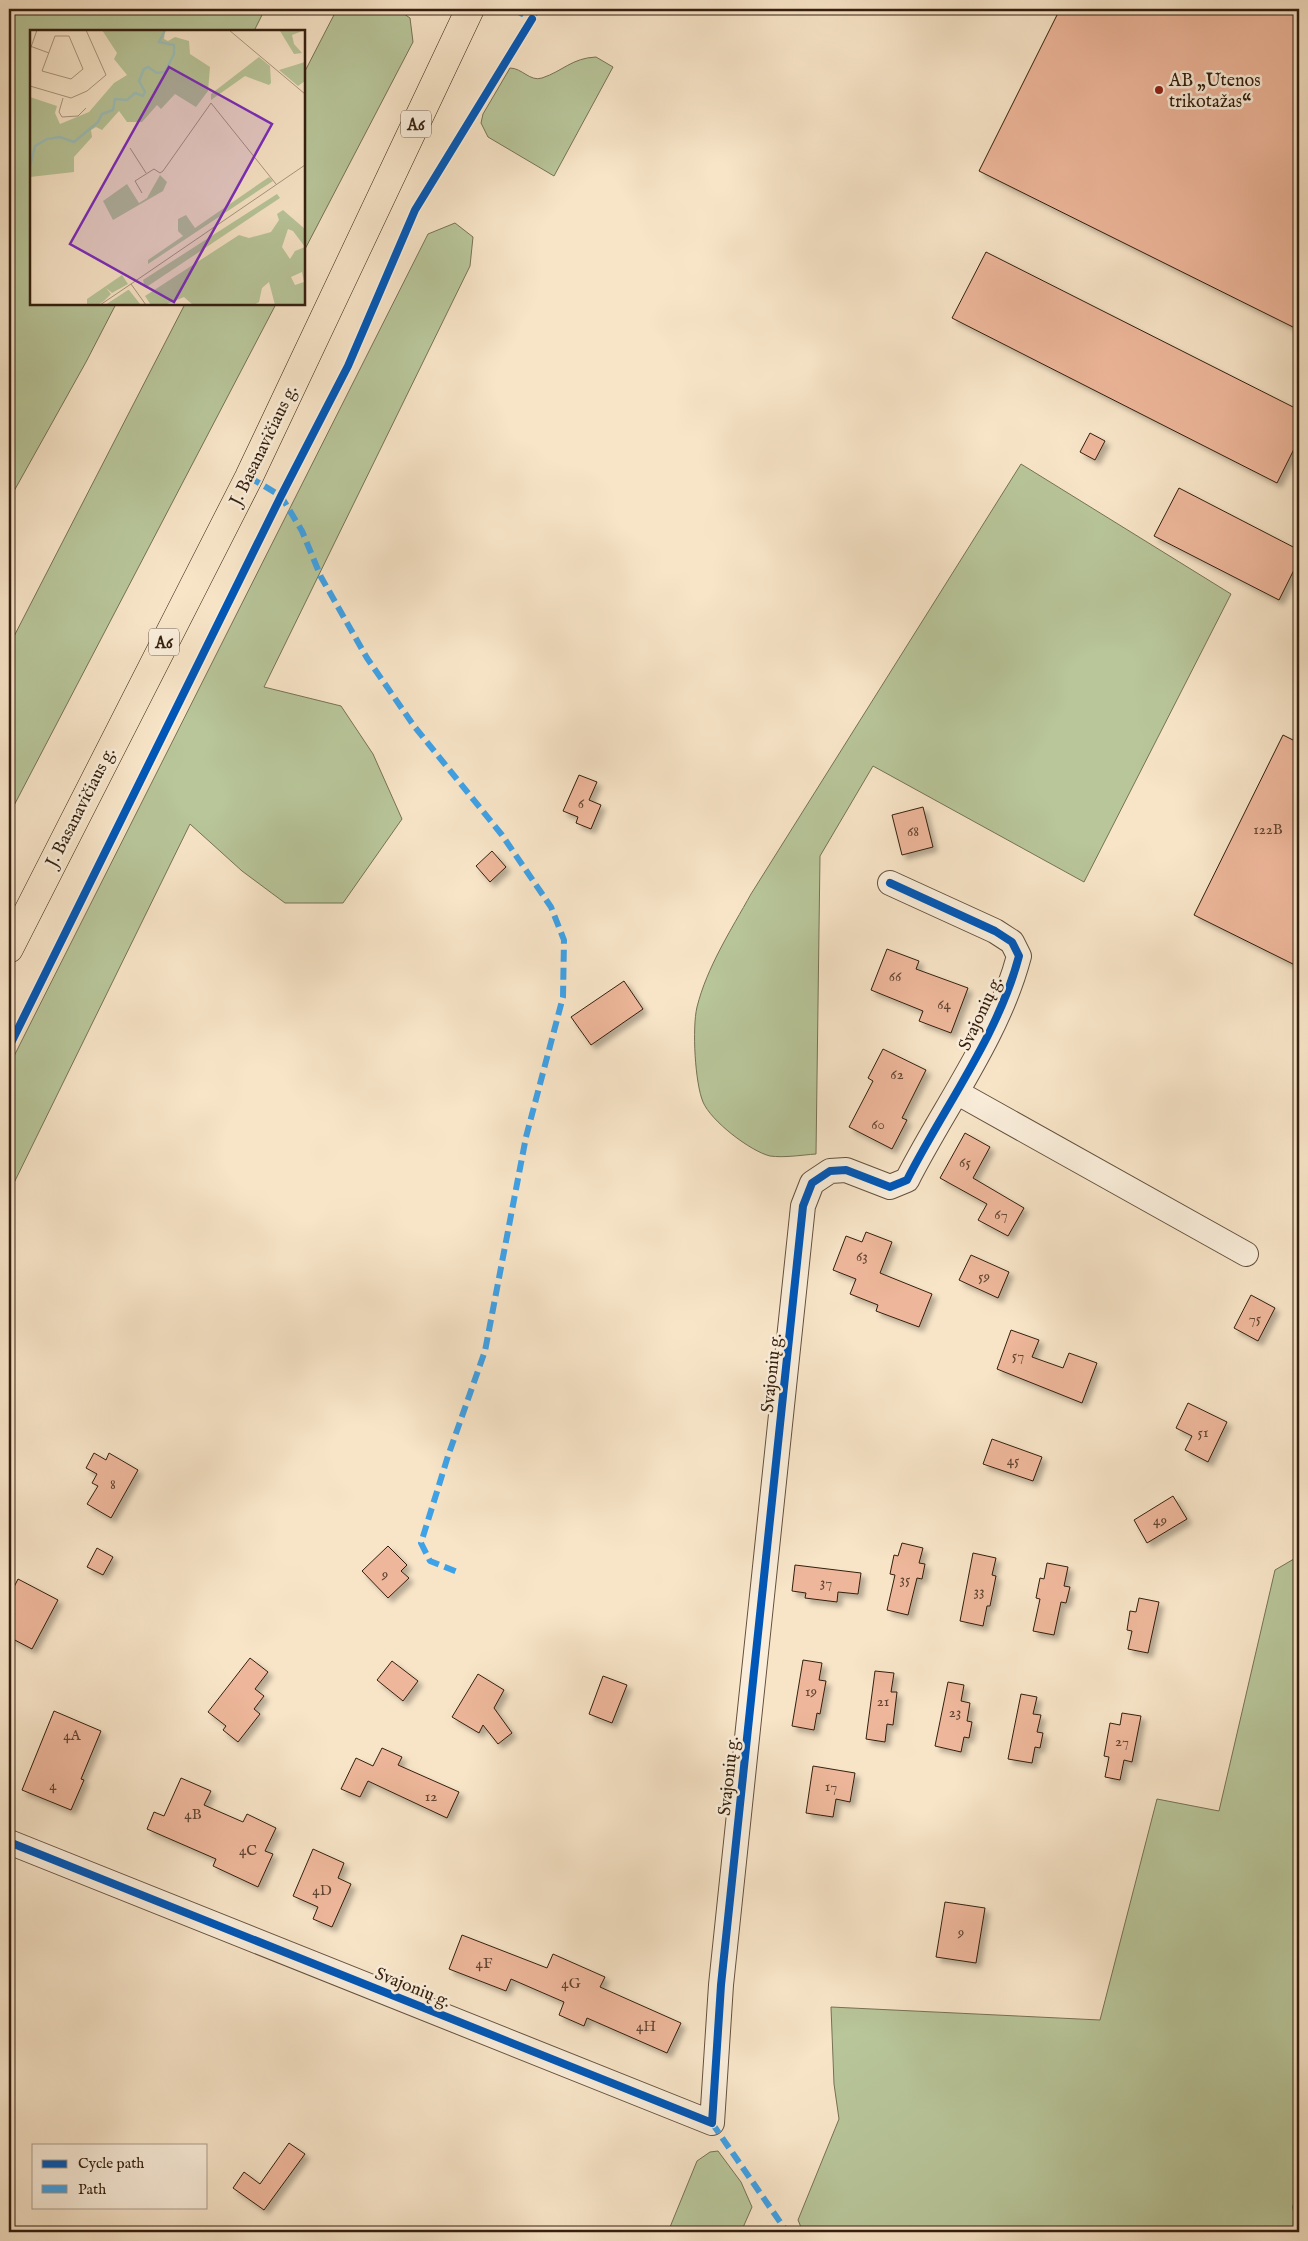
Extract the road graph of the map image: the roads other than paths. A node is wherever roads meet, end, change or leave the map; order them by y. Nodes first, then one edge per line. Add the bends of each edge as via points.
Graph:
1 (470, 9) edge
2 (890, 883) dead end
3 (9, 948) edge
4 (958, 1093) junction
5 (1246, 1254) dead end
6 (9, 1842) edge

1 - 3 highway, J. Basanavičiaus g. / A6 via 249,477
2 - 4 street, Svajonių g. via 995,931 1012,942 1019,956 1012,984
4 - 5 street
4 - 6 street, Svajonių g. via 929,1137 907,1180 890,1187 846,1170 830,1171 812,1183 803,1206 722,1985 712,2123

